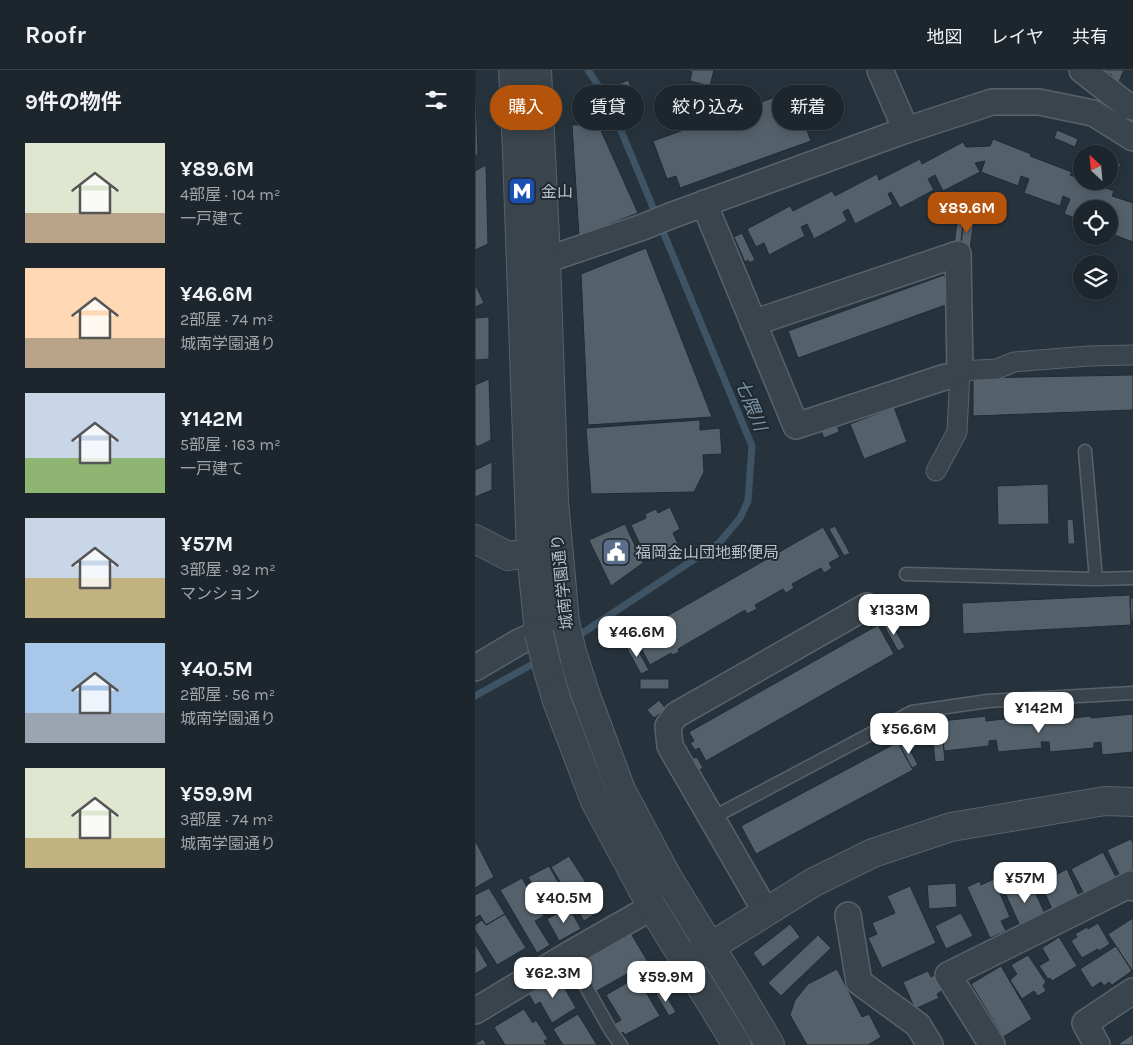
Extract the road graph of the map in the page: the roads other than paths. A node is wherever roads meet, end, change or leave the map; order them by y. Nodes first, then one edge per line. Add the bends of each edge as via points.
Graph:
1 (513, 70) edge
2 (537, 70) edge
3 (880, 70) edge
4 (1082, 70) edge
5 (1131, 101) edge
6 (906, 130) junction
7 (1133, 138) edge
8 (704, 204) junction
9 (533, 261) junction
10 (753, 323) junction
11 (1133, 355) edge
12 (953, 374) junction
13 (1085, 451) dead end
14 (936, 471) dead end
15 (475, 539) edge
16 (531, 553) junction
17 (559, 554) junction
18 (906, 574) dead end
19 (1133, 578) edge
20 (1097, 579) junction
21 (867, 606) dead end
22 (539, 633) junction
23 (475, 668) edge
24 (1133, 693) edge
25 (1133, 802) edge
26 (712, 818) junction
27 (1133, 888) edge
28 (652, 907) junction
29 (766, 912) junction
30 (849, 915) dead end
31 (710, 946) junction
32 (568, 955) junction
33 (686, 962) junction
34 (1133, 991) edge
35 (475, 1011) edge
36 (621, 1045) edge
37 (737, 1045) edge
38 (770, 1045) edge
39 (930, 1045) edge
40 (992, 1045) edge
41 (1097, 1045) edge

1 - 9 street, 城南学園通り via 517,151
2 - 9 street, 城南学園通り
3 - 6 street
4 - 5 street
6 - 7 street via 992,102 1039,102 1093,113
6 - 8 street
8 - 9 street via 643,227
8 - 10 street
9 - 16 street, 城南学園通り
9 - 17 street, 城南学園通り
10 - 12 street via 796,426
10 - 12 street via 958,254
11 - 12 street via 1014,362 997,369
12 - 14 street via 957,432
13 - 20 lane
15 - 16 street via 508,556
16 - 17 street
16 - 22 street, 城南学園通り
17 - 31 street, 城南学園通り via 565,622 572,652 621,790 669,880
18 - 20 lane
19 - 20 lane
21 - 26 street via 676,715 668,726 670,746
22 - 23 street
22 - 28 street, 城南学園通り, bridge via 557,701 595,801
24 - 26 lane via 988,701 912,712
25 - 29 street via 1105,801 951,827 873,853 814,882
26 - 29 street
27 - 40 street via 1131,884 948,975
28 - 32 street
28 - 33 street, 城南学園通り
29 - 31 street
30 - 39 street via 859,982 918,1025
31 - 33 street
31 - 38 street, 城南学園通り
32 - 35 street
32 - 36 lane
33 - 37 street, 城南学園通り
34 - 41 street via 1085,1023

